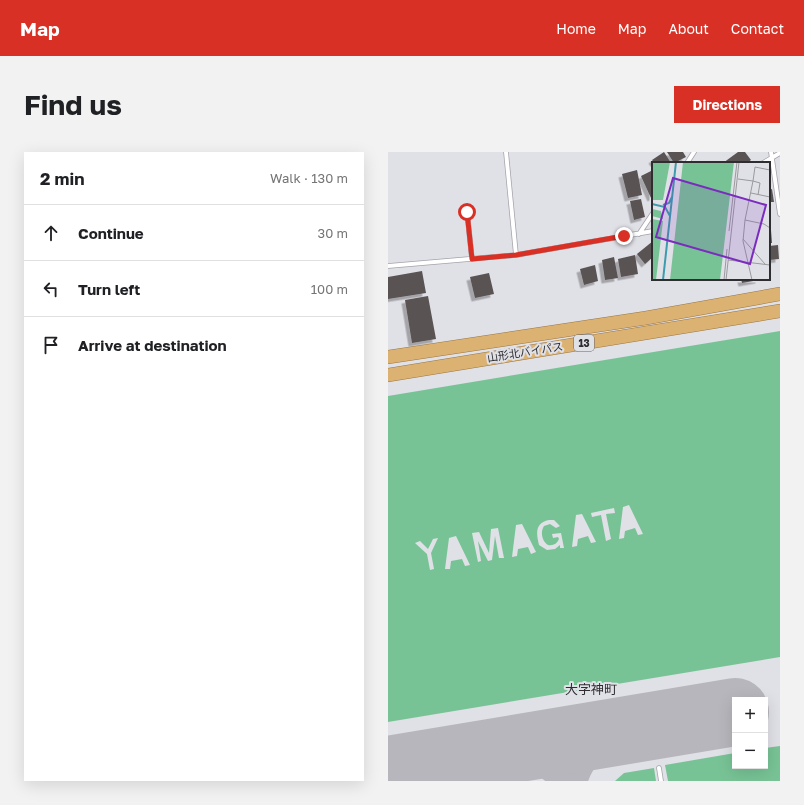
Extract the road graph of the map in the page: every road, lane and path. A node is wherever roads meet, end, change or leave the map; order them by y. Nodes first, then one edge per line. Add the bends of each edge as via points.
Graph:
1 (506, 152) edge
2 (694, 152) edge
3 (771, 152) edge
4 (780, 153) edge
5 (772, 158) junction
6 (687, 162) edge
7 (765, 162) edge
8 (467, 212) dead end
9 (652, 214) edge
10 (780, 214) edge
11 (652, 231) edge
12 (639, 234) junction
13 (516, 255) junction
14 (472, 259) junction
15 (388, 266) edge
16 (780, 294) edge
17 (780, 311) edge
18 (388, 357) edge
19 (388, 375) edge
20 (659, 768) dead end
21 (661, 781) edge

1 - 13 lane
2 - 6 lane
3 - 5 lane
4 - 5 lane
5 - 7 lane
5 - 10 lane
8 - 14 lane
9 - 12 lane
11 - 12 lane
12 - 13 lane
13 - 14 lane
14 - 15 lane
16 - 18 highway, 山形北バイパス / 13 via 653,317
17 - 19 highway, 山形北バイパス / 13
20 - 21 lane

